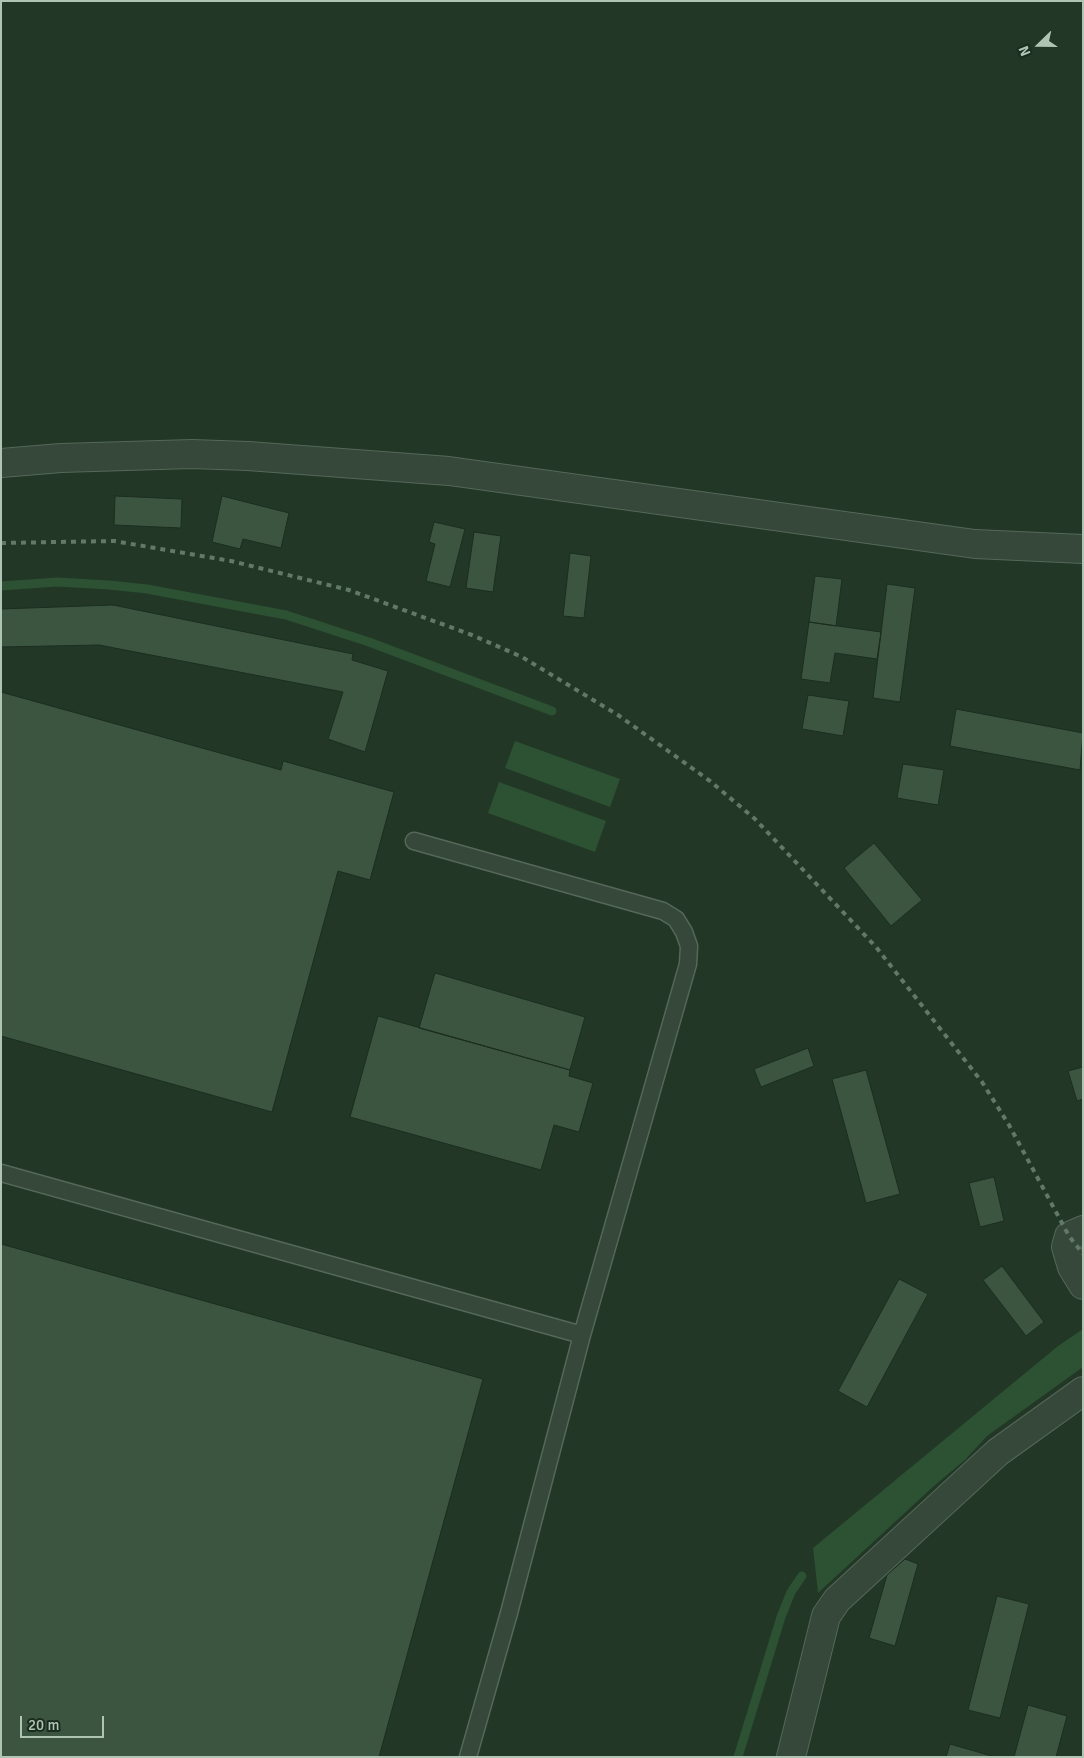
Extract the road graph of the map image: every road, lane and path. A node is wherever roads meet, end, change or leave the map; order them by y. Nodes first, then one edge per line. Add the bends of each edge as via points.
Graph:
1 (1, 463) edge
2 (1083, 549) edge
3 (414, 841) dead end
4 (1, 1173) edge
5 (1083, 1230) edge
6 (1078, 1276) edge
7 (582, 1335) junction
8 (1081, 1395) edge
9 (468, 1757) edge
10 (791, 1757) edge

1 - 2 street via 192,454 449,470 975,544
3 - 7 lane via 663,911 676,919 689,946 688,964
4 - 7 lane
5 - 6 street via 1069,1236 1066,1247
7 - 9 lane
8 - 10 street via 1018,1435 837,1600 826,1616

